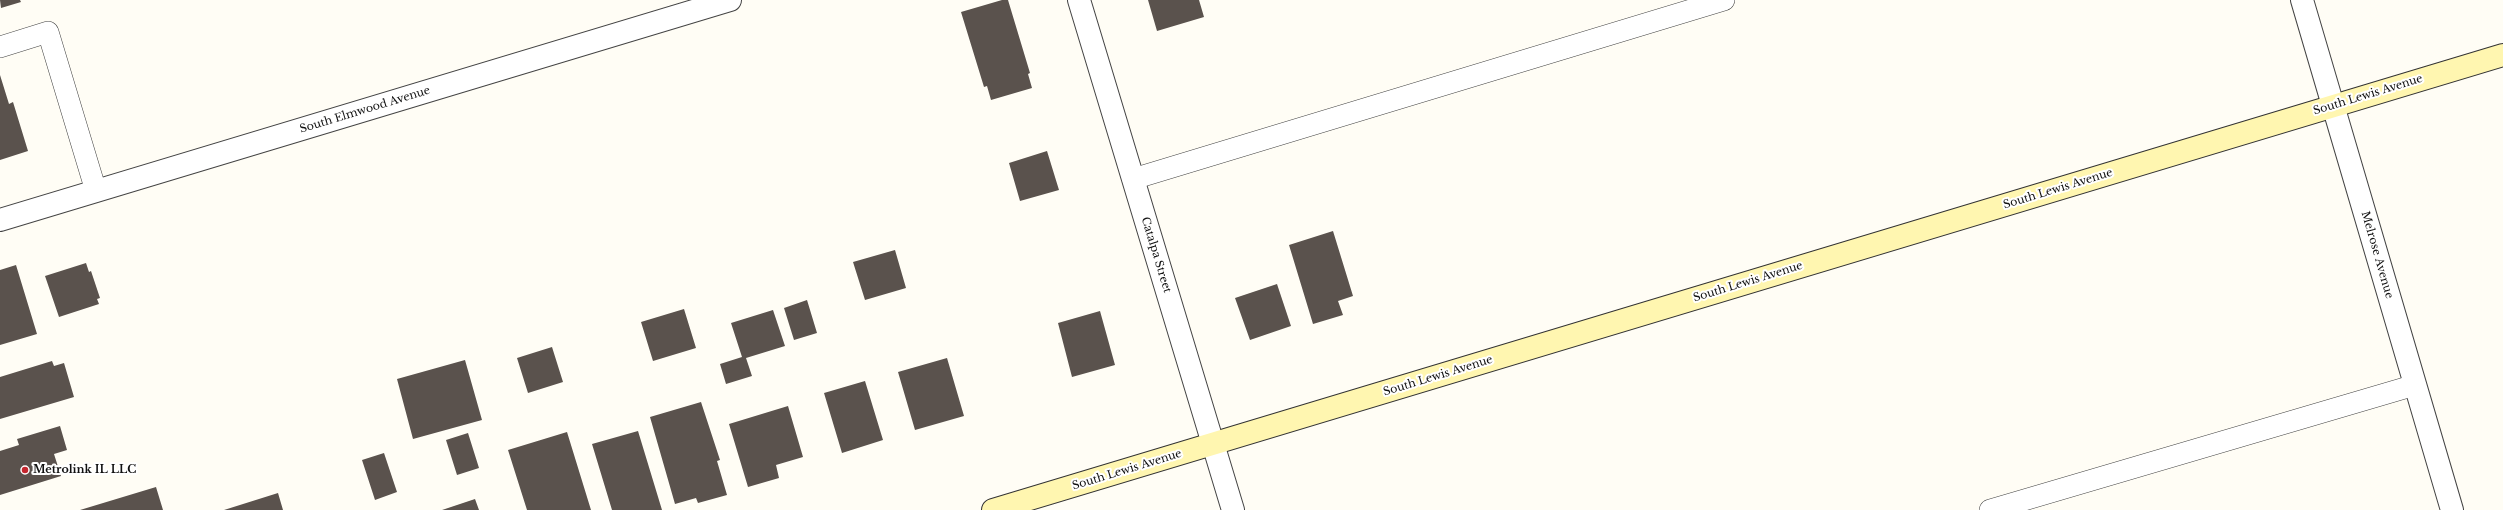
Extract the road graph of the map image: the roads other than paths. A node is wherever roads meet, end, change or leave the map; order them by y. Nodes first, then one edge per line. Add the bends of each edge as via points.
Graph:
1 (730, 0) edge
2 (1079, 0) edge
3 (1724, 0) edge
4 (2302, 0) edge
5 (0, 47) edge
6 (2503, 55) edge
7 (2333, 106) junction
8 (1134, 179) junction
9 (96, 191) junction
10 (0, 220) edge
11 (2415, 385) junction
12 (1213, 444) junction
13 (993, 510) edge
14 (1233, 510) edge
15 (1990, 510) edge
16 (2452, 510) edge

1 - 9 street, South Elmwood Avenue
2 - 8 street, Catalpa Street
3 - 8 lane
4 - 7 street, Melrose Avenue
5 - 9 lane via 48,32
6 - 7 main road, South Lewis Avenue
7 - 11 street, Melrose Avenue
7 - 12 main road, South Lewis Avenue
8 - 12 street, Catalpa Street
9 - 10 street, South Elmwood Avenue
11 - 15 lane
11 - 16 street, Melrose Avenue
12 - 13 main road, South Lewis Avenue
12 - 14 street, Catalpa Street

